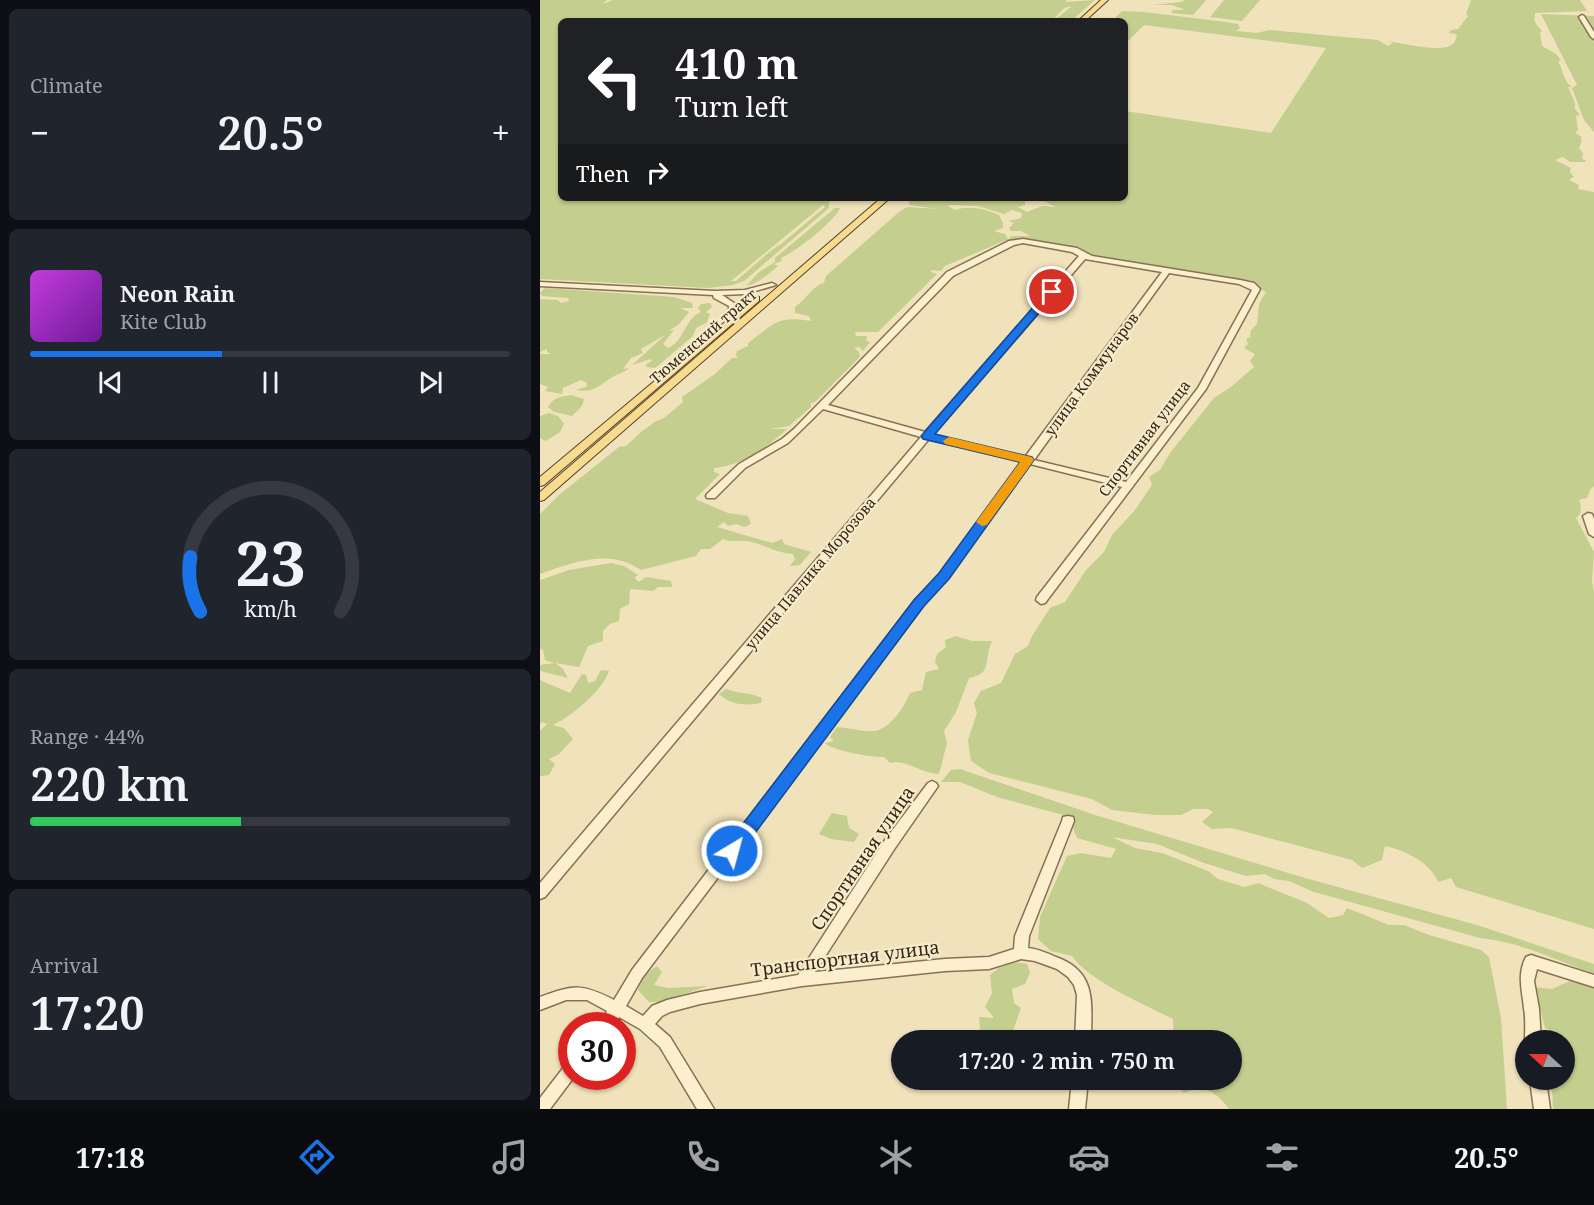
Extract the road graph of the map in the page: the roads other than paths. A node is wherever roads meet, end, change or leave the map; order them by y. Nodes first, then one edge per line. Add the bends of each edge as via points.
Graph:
1 (1105, 0) edge
2 (1114, 0) edge
3 (1582, 17) dead end
4 (1084, 18) edge
5 (1093, 18) edge
6 (1594, 37) edge
7 (870, 201) edge
8 (882, 201) edge
9 (1083, 256) junction
10 (1167, 270) junction
11 (540, 284) edge
12 (772, 285) junction
13 (696, 293) junction
14 (733, 319) junction
15 (822, 406) junction
16 (927, 436) junction
17 (1027, 460) junction
18 (540, 483) edge
19 (1129, 486) junction
20 (711, 496) dead end
21 (540, 498) edge
22 (1588, 516) dead end
23 (1594, 534) edge
24 (1041, 600) dead end
25 (932, 786) dead end
26 (1068, 821) dead end
27 (540, 893) edge
28 (1021, 953) junction
29 (802, 980) junction
30 (1594, 981) edge
31 (540, 1004) edge
32 (617, 1010) junction
33 (645, 1024) junction
34 (1083, 1030) edge
35 (1533, 1030) edge
36 (558, 1087) edge
37 (1079, 1090) edge
38 (1539, 1090) edge
39 (541, 1109) edge
40 (706, 1109) edge
41 (1077, 1109) edge
42 (1542, 1109) edge

1 - 4 main road
2 - 5 main road
3 - 6 street
7 - 12 main road, Тюменский тракт
8 - 21 main road, Тюменский тракт
9 - 10 street
9 - 15 street via 1074,250 1018,241 954,271
9 - 16 street, улица Павлика Морозова
10 - 17 street, улица Коммунаров
10 - 19 street, Спортивная улица via 1240,282 1256,289 1202,389
11 - 13 street
12 - 13 street via 736,293
12 - 14 main road, Тюменский тракт
13 - 14 street via 730,302 735,310
14 - 18 main road, Тюменский тракт
15 - 16 street
15 - 20 street via 785,441 742,466
16 - 17 street
16 - 27 street, улица Павлика Морозова
17 - 19 street
17 - 32 street, улица Коммунаров via 944,576 919,603 637,974
19 - 24 street, Спортивная улица
22 - 23 street
25 - 29 street, Спортивная улица
26 - 28 street via 1023,936
28 - 29 street, Транспортная улица via 989,963
28 - 34 street via 1043,957 1073,973 1084,995
29 - 33 street, Транспортная улица via 667,1006
30 - 35 street via 1531,961 1527,981
31 - 32 street via 581,993
32 - 33 street
33 - 40 street via 665,1042
36 - 39 street
37 - 41 street
38 - 42 street

